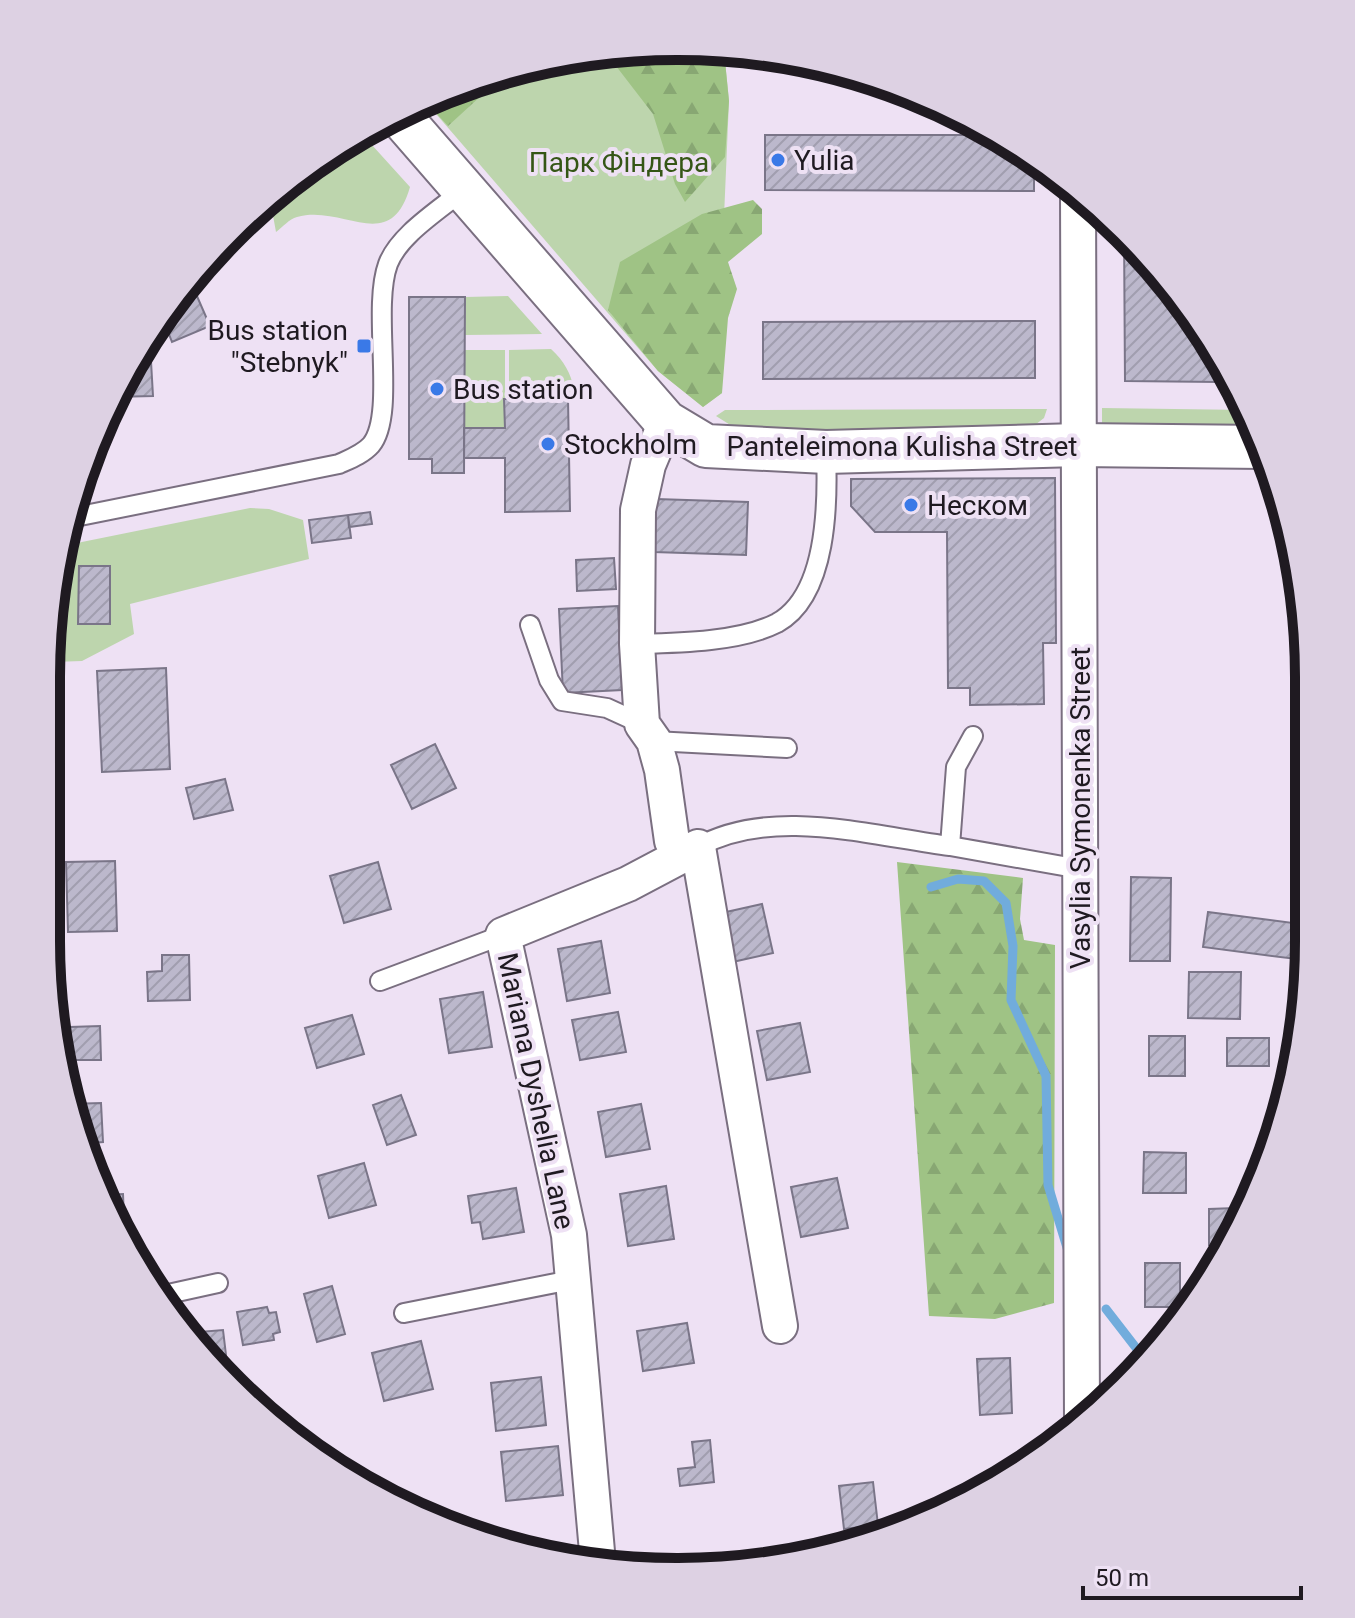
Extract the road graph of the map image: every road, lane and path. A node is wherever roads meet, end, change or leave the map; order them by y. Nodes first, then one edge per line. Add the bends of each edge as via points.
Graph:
1 (406, 123) edge
2 (462, 191) junction
3 (1078, 208) edge
4 (666, 422) junction
5 (1078, 445) junction
6 (1250, 447) edge
7 (826, 452) junction
8 (82, 516) edge
9 (530, 625) dead end
10 (637, 644) junction
11 (648, 733) junction
12 (973, 736) dead end
13 (787, 748) dead end
14 (950, 846) junction
15 (689, 851) junction
16 (1080, 869) junction
17 (503, 935) junction
18 (380, 981) dead end
19 (571, 1280) junction
20 (218, 1283) dead end
21 (171, 1293) edge
22 (404, 1313) dead end
23 (780, 1326) dead end
24 (1082, 1407) edge
25 (597, 1553) edge

1 - 2 street, Panteleimona Kulisha Street
2 - 4 street, Panteleimona Kulisha Street
2 - 8 lane via 402,244 388,265 381,290 381,418 370,445 339,464
3 - 5 street, Vasylia Symonenka Street
4 - 7 street, Panteleimona Kulisha Street via 706,446
4 - 10 street via 648,465 638,510
5 - 6 street, Panteleimona Kulisha Street
5 - 7 street, Panteleimona Kulisha Street
5 - 16 street, Vasylia Symonenka Street
7 - 10 lane via 828,498 821,550 789,612 767,626 700,643
9 - 11 lane via 562,701 607,708
10 - 11 street
11 - 13 lane
11 - 15 street via 662,770 672,841
12 - 14 lane via 956,767
14 - 15 lane via 807,827 765,827 719,835
14 - 16 lane
15 - 17 street, Mariana Dyshelia Lane via 628,884
15 - 23 street
16 - 24 street, Vasylia Symonenka Street
17 - 18 lane
17 - 19 street, Mariana Dyshelia Lane via 569,1235
19 - 22 lane
19 - 25 street, Mariana Dyshelia Lane
20 - 21 lane

